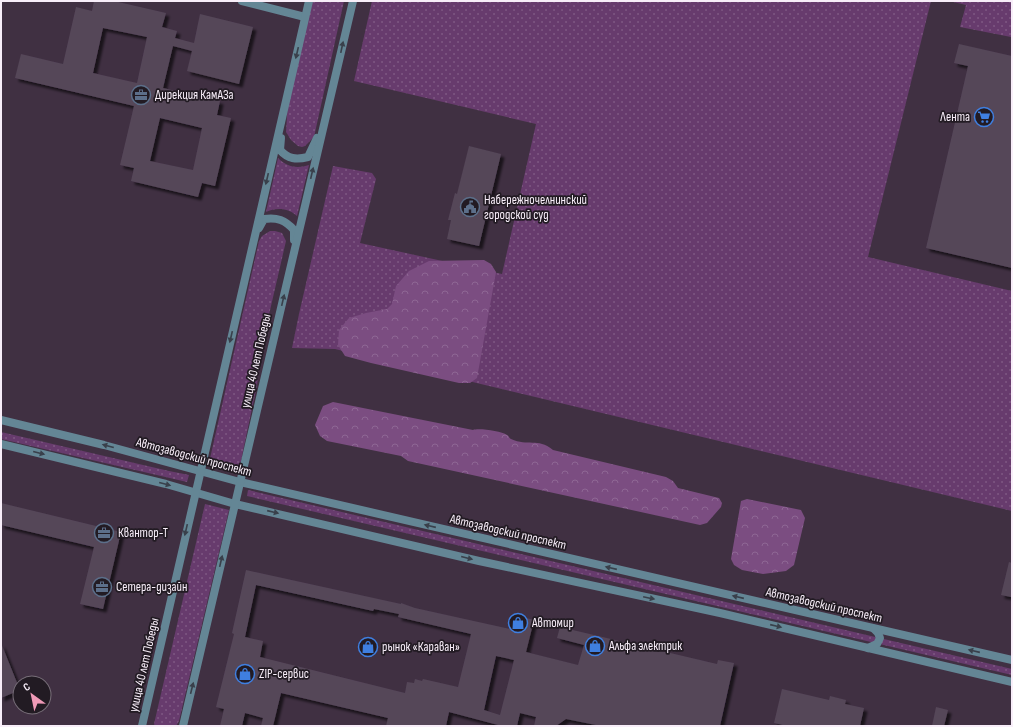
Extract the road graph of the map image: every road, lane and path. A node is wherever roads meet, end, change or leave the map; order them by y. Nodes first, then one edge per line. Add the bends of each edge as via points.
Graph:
1 (242, 1) edge
2 (309, 1) edge
3 (353, 1) edge
4 (305, 17) junction
5 (282, 115) junction
6 (324, 124) junction
7 (253, 242) junction
8 (294, 251) junction
9 (1, 420) edge
10 (1, 444) edge
11 (200, 471) junction
12 (240, 482) junction
13 (195, 493) junction
14 (235, 504) junction
15 (874, 629) junction
16 (868, 648) junction
17 (1012, 660) edge
18 (1012, 682) edge
19 (146, 707) junction
20 (185, 717) junction
21 (142, 726) edge
22 (146, 726) edge
23 (179, 726) edge
24 (183, 726) edge

1 - 4 street
2 - 4 street, улица 40 лет Победы
6 -> 3 street, улица 40 лет Победы
4 -> 5 street, улица 40 лет Победы
5 - 6 street via 280,150 292,159 308,157
5 -> 7 street, улица 40 лет Победы
8 -> 6 street, улица 40 лет Победы
7 - 8 street via 264,219 280,219 294,230
7 -> 11 street, улица 40 лет Победы
12 -> 8 street, улица 40 лет Победы
11 -> 9 street, Автозаводский проспект
10 -> 13 street
11 - 12 street, Автозаводский проспект
11 - 13 street, улица 40 лет Победы
12 - 14 street, улица 40 лет Победы
15 -> 12 street, Автозаводский проспект
13 - 14 street
13 -> 19 street, улица 40 лет Победы
14 -> 16 street via 480,562 720,613
20 -> 14 street, улица 40 лет Победы
15 - 16 street via 880,638 877,644
17 -> 15 street, Автозаводский проспект
16 - 18 street
19 - 21 street, улица 40 лет Победы
19 - 22 street
20 - 23 street
20 - 24 street, улица 40 лет Победы

